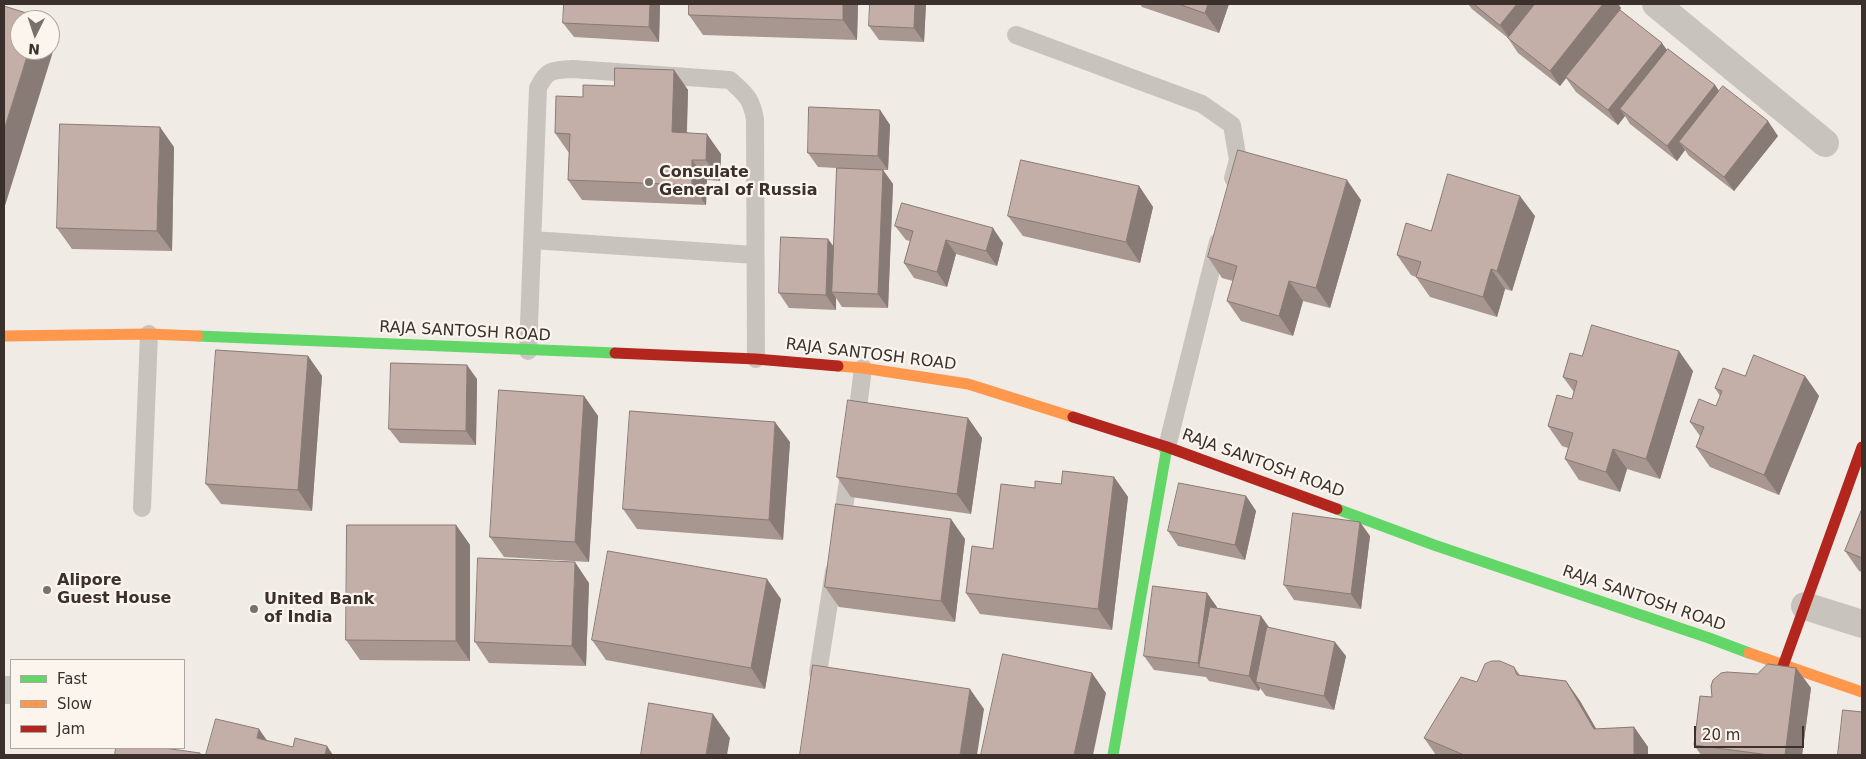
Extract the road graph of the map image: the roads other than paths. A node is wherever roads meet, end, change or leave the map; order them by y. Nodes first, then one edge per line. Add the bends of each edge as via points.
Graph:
1 (1656, 4) edge
2 (1016, 35) dead end
3 (1825, 143) dead end
4 (1228, 198) edge
5 (1221, 227) edge
6 (532, 240) junction
7 (755, 255) junction
8 (149, 334) junction
9 (4, 336) edge
10 (528, 351) junction
11 (756, 359) junction
12 (863, 368) junction
13 (1167, 446) junction
14 (1862, 447) edge
15 (142, 508) dead end
16 (1805, 606) junction
17 (1862, 624) edge
18 (1782, 666) junction
19 (818, 673) edge
20 (1862, 692) edge
21 (1113, 755) edge

1 - 3 street
2 - 4 lane via 1202,104 1232,124 1238,160
5 - 13 lane
6 - 7 lane
6 - 7 lane via 538,88 544,75 557,70 582,69 730,80 742,91 752,103 755,119
6 - 10 lane
7 - 11 lane
8 - 9 main road, RAJA SANTOSH ROAD
8 - 10 main road, RAJA SANTOSH ROAD
8 - 15 lane
10 - 11 main road, RAJA SANTOSH ROAD
11 - 12 main road, RAJA SANTOSH ROAD
12 - 13 main road, RAJA SANTOSH ROAD via 968,384
12 - 19 lane
13 - 18 main road, RAJA SANTOSH ROAD via 1434,545
13 - 21 main road
14 - 16 main road
16 - 17 street
16 - 18 main road
18 - 20 main road, RAJA SANTOSH ROAD

